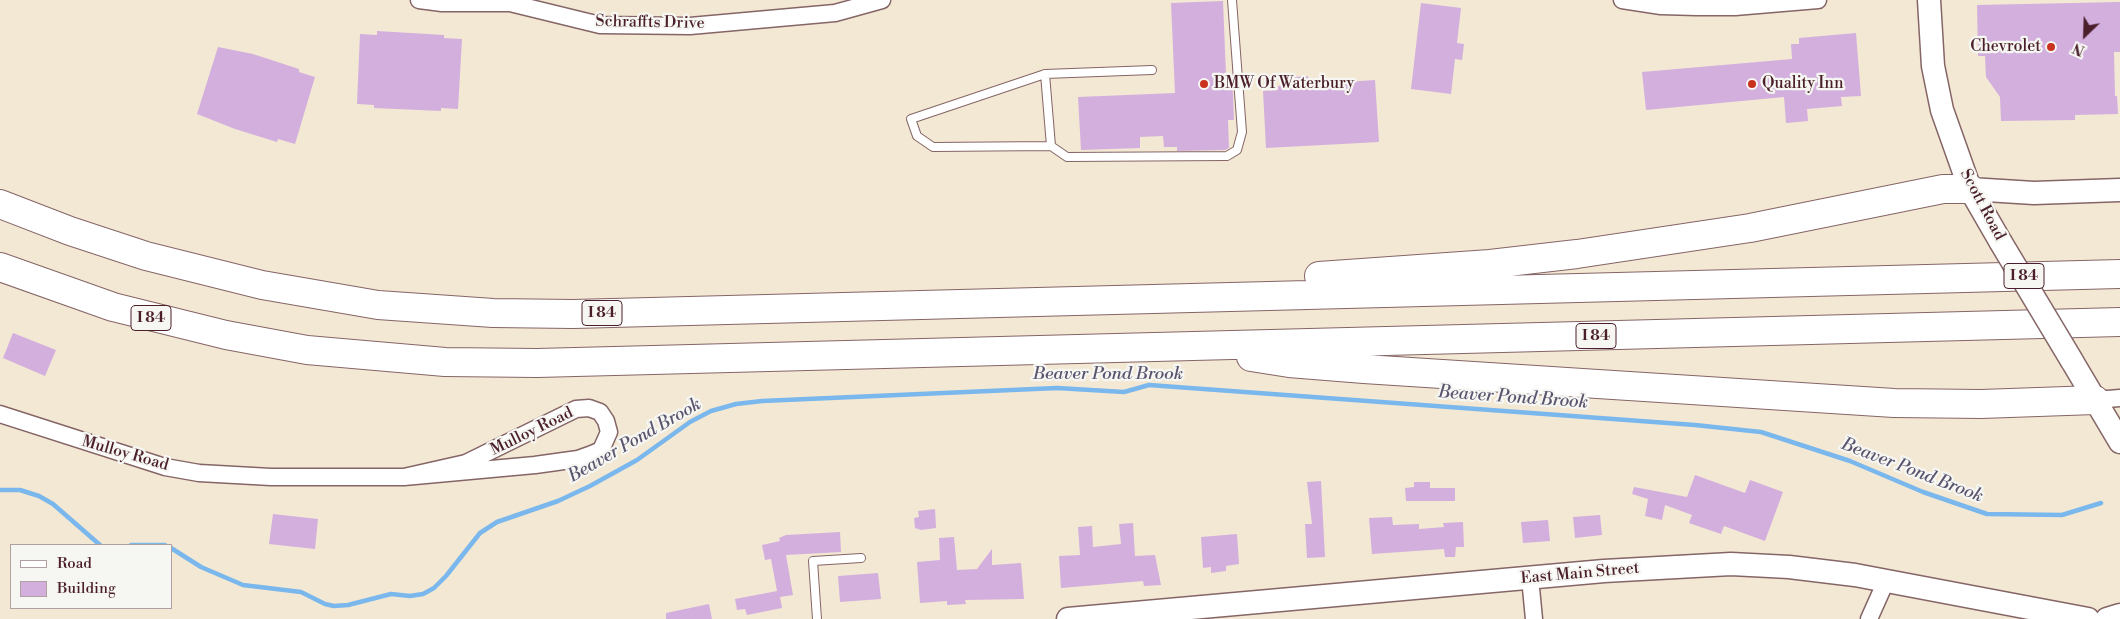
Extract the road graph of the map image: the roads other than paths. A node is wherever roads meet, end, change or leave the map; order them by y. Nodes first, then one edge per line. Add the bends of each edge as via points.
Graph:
1 (420, 0) edge
2 (882, 0) edge
3 (1232, 0) edge
4 (1622, 0) edge
5 (1818, 0) edge
6 (1929, 0) edge
7 (1152, 70) dead end
8 (1045, 74) junction
9 (1051, 146) junction
10 (1970, 189) junction
11 (2120, 190) edge
12 (0, 204) edge
13 (0, 266) edge
14 (2120, 274) edge
15 (1219, 297) junction
16 (2120, 322) edge
17 (1220, 346) junction
18 (2108, 399) edge
19 (0, 414) edge
20 (2120, 442) edge
21 (404, 477) junction
22 (861, 558) dead end
23 (1530, 578) junction
24 (1886, 580) junction
25 (2120, 615) edge
26 (818, 619) edge
27 (1074, 619) edge
28 (1534, 619) edge
29 (1869, 619) edge
30 (2088, 619) edge
31 (2107, 619) edge

1 - 2 street, Schraffts Drive via 510,2 600,25 690,26 835,13
3 - 9 lane via 1242,132 1237,150 1227,156 1067,157
4 - 5 street via 1661,6 1716,7
6 - 10 main road, Scott Road via 1932,66 1938,94
7 - 8 lane
8 - 9 lane
8 - 9 lane via 911,119 917,136 933,147
10 - 11 main road via 2034,193
10 - 15 highway via 1943,189 1750,228 1577,254 1482,265 1262,280 1244,284
10 - 18 main road, Scott Road, bridge via 2072,361
12 - 15 highway, I 84 via 112,245 198,270 306,294 415,309 564,314
13 - 17 highway, I 84 via 113,307 190,328 307,350 399,360 537,363
14 - 15 highway, I 84
16 - 17 highway, I 84
17 - 18 highway via 1253,358 1289,363 1894,403 1981,404
18 - 20 main road, Scott Road
19 - 21 street, Mulloy Road via 165,467 271,477
21 - 21 street, Mulloy Road via 578,459 601,450 609,432 600,412 589,408 576,409 466,463
22 - 26 lane via 813,561
23 - 24 main road, East Main Street via 1731,564 1804,568
23 - 27 main road, East Main Street
23 - 28 street
24 - 29 street
24 - 30 main road, East Main Street
25 - 31 main road

